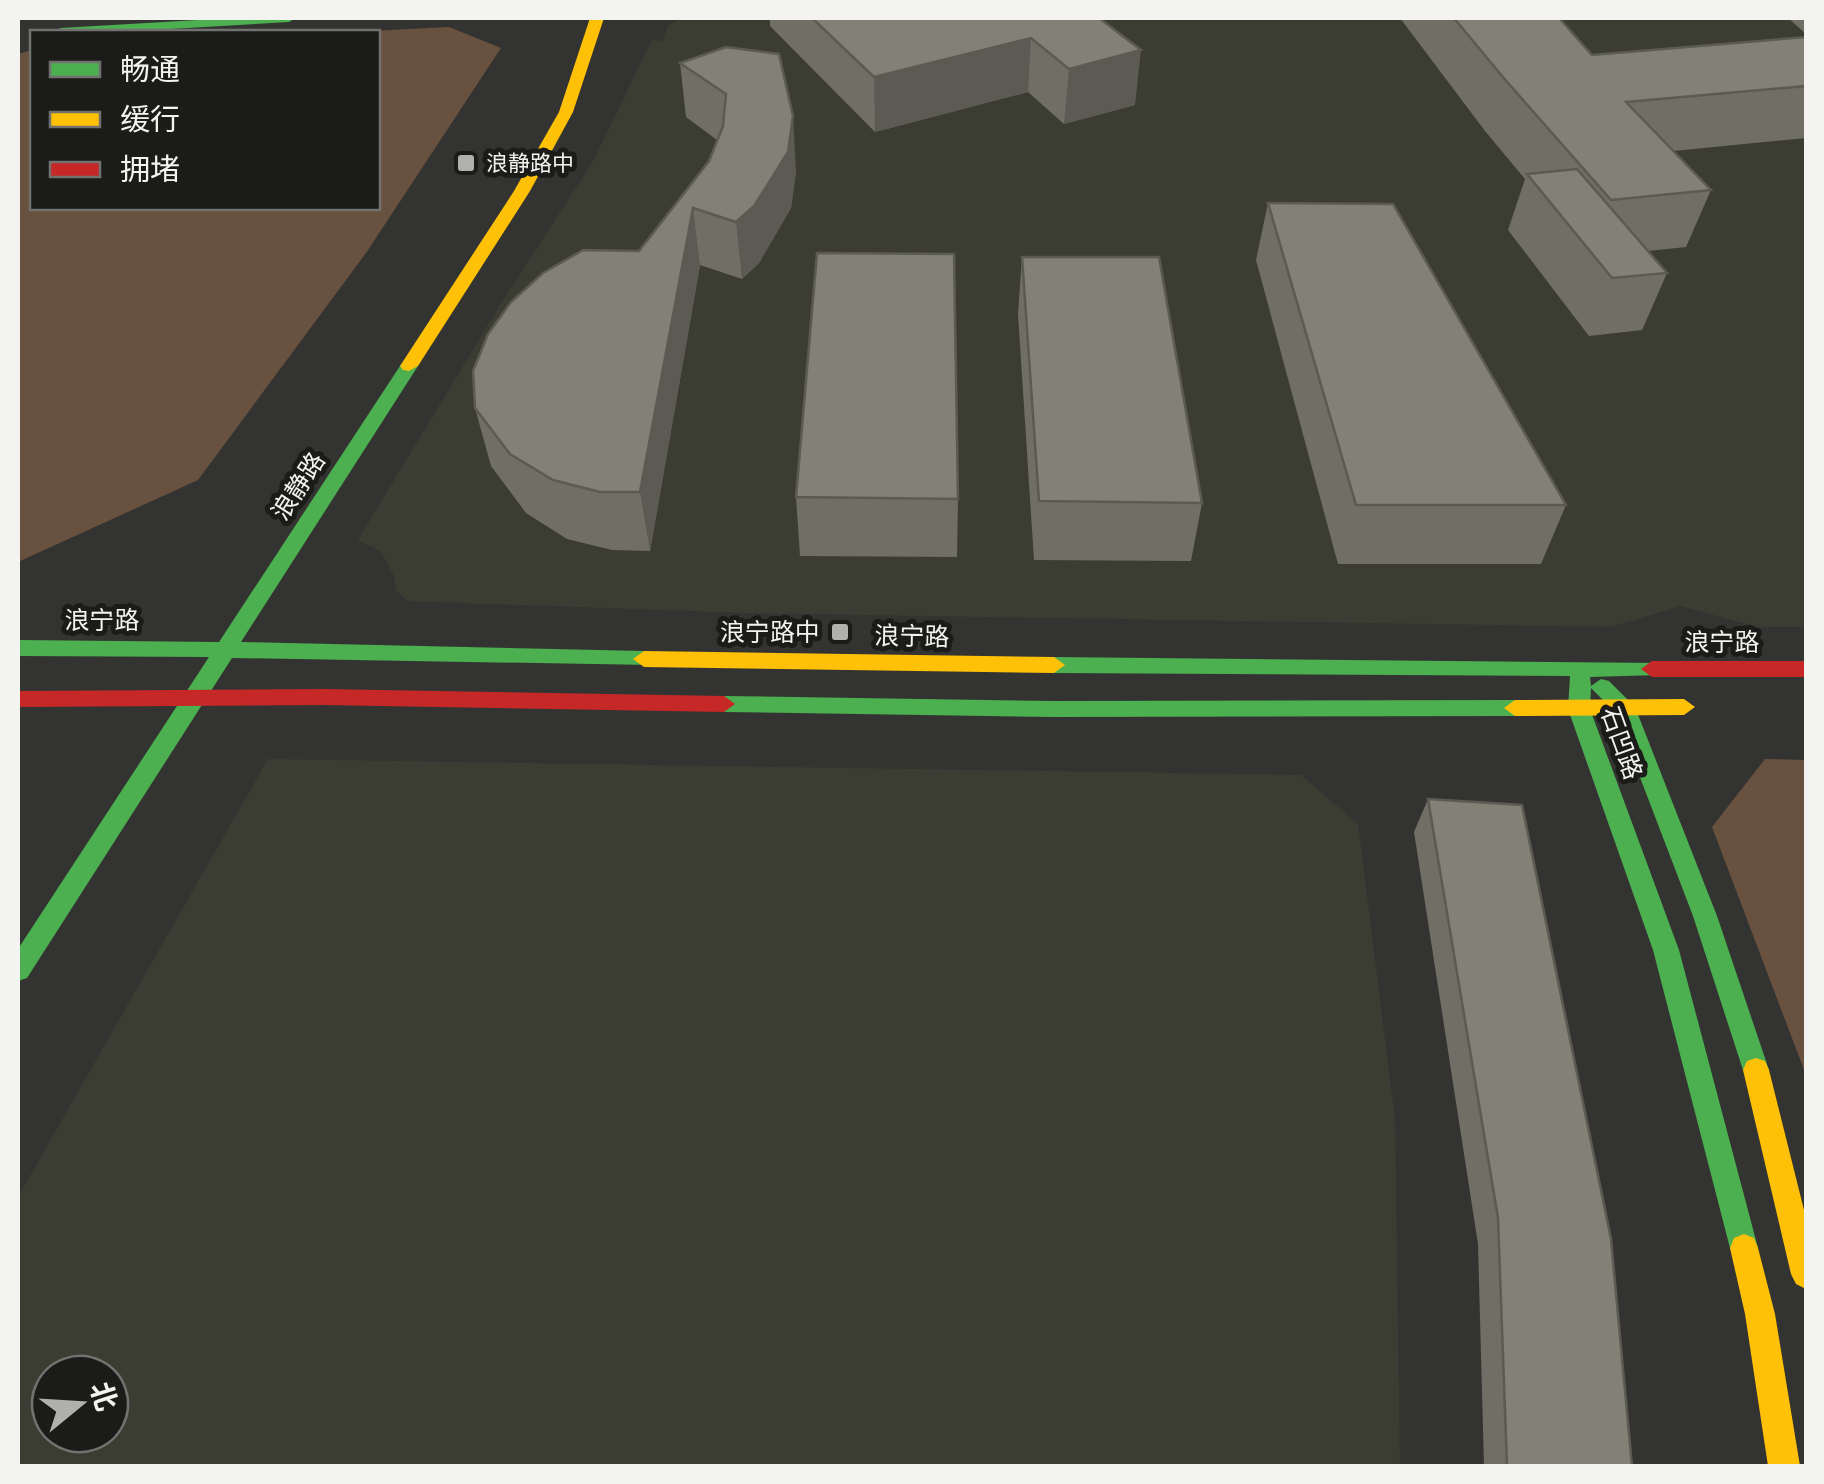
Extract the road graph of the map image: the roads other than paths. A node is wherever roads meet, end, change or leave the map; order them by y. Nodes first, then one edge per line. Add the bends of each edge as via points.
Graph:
1 (290, 18) edge
2 (597, 18) edge
3 (93, 30) edge
4 (226, 647) junction
5 (18, 648) edge
6 (1806, 669) edge
7 (1580, 670) junction
8 (194, 697) junction
9 (18, 699) edge
10 (1701, 707) dead end
11 (1624, 708) junction
12 (1579, 709) junction
13 (18, 970) edge
14 (1806, 1274) edge
15 (1784, 1466) edge

1 - 3 main road
2 - 4 main road, 浪静路 via 566,112 522,191
4 - 5 main road, 浪宁路
4 - 7 main road, 浪宁路 via 333,655
4 - 8 main road, 浪静路
6 - 7 main road, 浪宁路
7 - 11 main road, 石凹路
7 - 12 main road, 石凹路
8 - 9 main road
8 - 12 main road
8 - 13 main road, 浪静路
10 - 11 main road
11 - 12 main road
11 - 14 main road, 石凹路 via 1710,925 1754,1062
12 - 15 main road, 石凹路 via 1666,950 1706,1091 1760,1314

